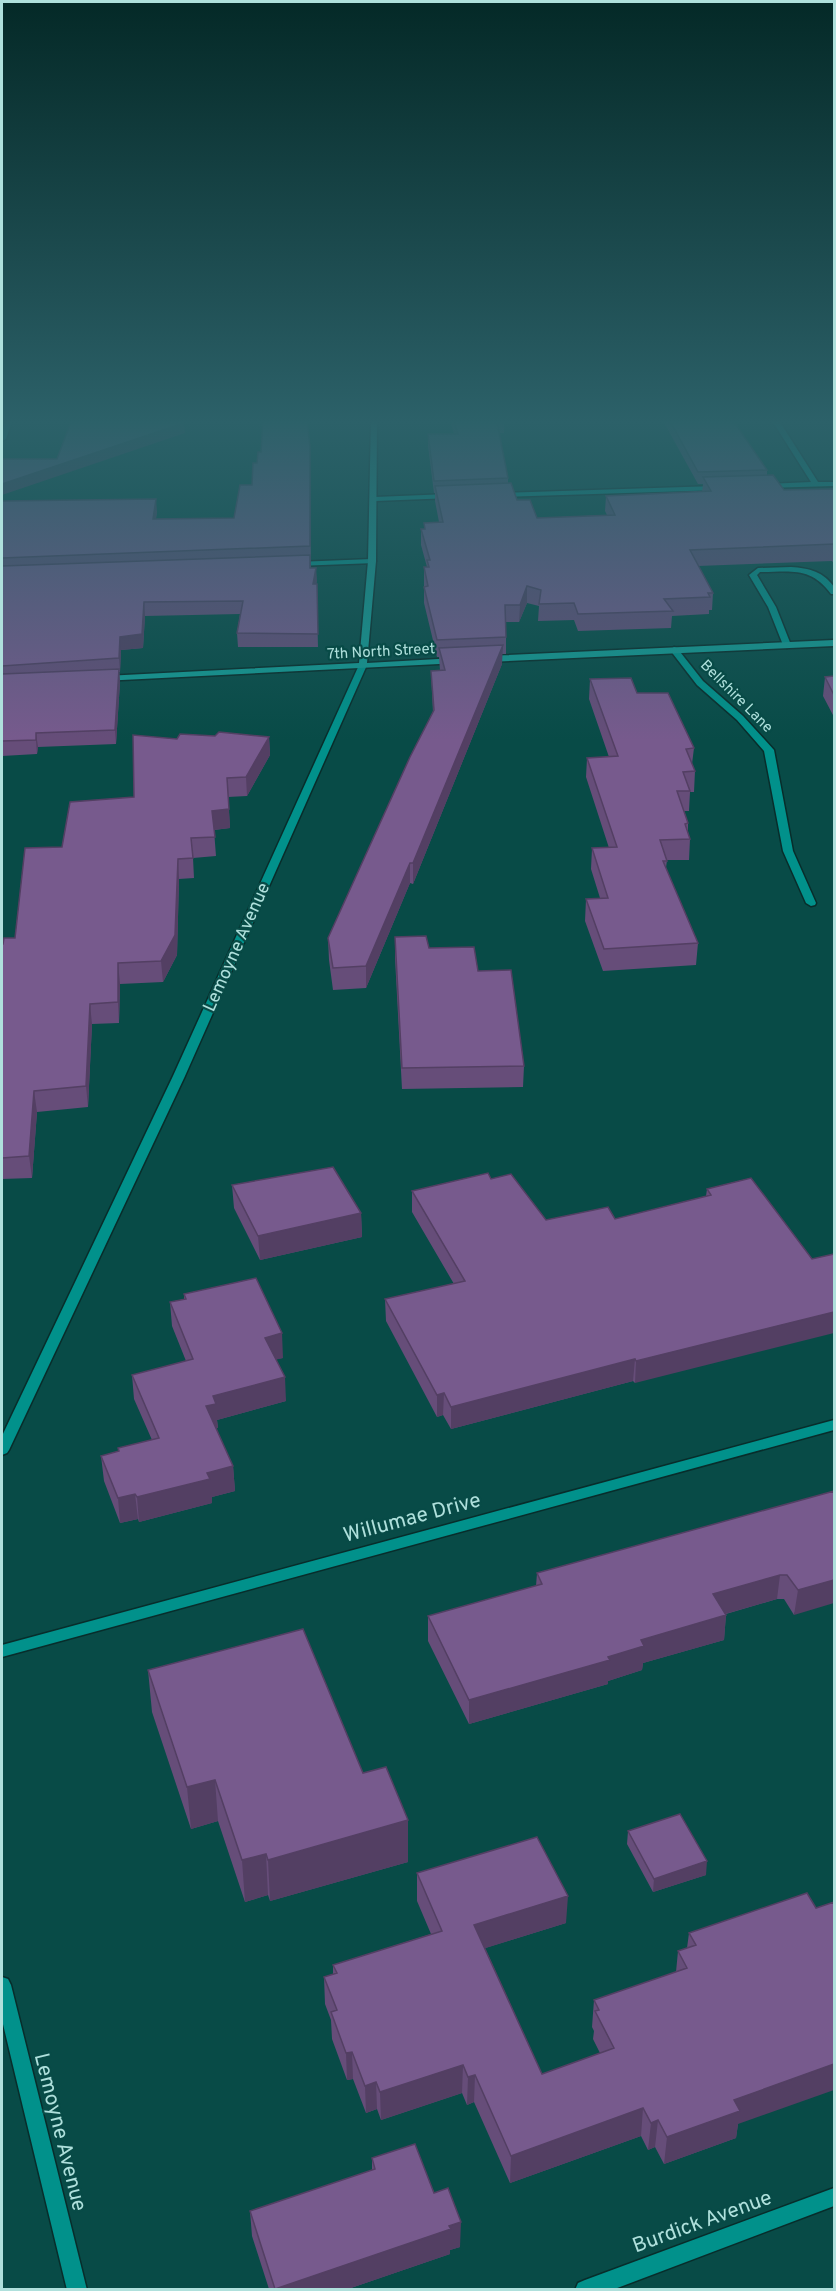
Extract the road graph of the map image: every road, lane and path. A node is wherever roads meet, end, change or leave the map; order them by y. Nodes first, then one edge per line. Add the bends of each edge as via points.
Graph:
1 (374, 526) edge
2 (372, 561) junction
3 (281, 564) edge
4 (834, 592) edge
5 (834, 643) edge
6 (787, 645) junction
7 (674, 650) junction
8 (471, 660) edge
9 (483, 660) edge
10 (363, 665) junction
11 (91, 679) edge
12 (811, 903) dead end
13 (834, 1425) edge
14 (2, 1450) edge
15 (2, 1651) edge
16 (2, 1985) edge
17 (834, 2197) edge
18 (77, 2289) edge
19 (585, 2289) edge

1 - 2 street, Lemoyne Avenue
2 - 3 street
2 - 10 street, Lemoyne Avenue
4 - 6 street via 817,572 758,570 753,575
5 - 6 street
6 - 7 street
7 - 9 street
7 - 12 street, Bellshire Lane via 700,683 769,750 788,851
8 - 10 street, 7th North Street
10 - 11 street, 7th North Street
10 - 14 street, Lemoyne Avenue via 179,1076
13 - 15 street, Willumae Drive
16 - 18 street, Lemoyne Avenue
17 - 19 street, Burdick Avenue

